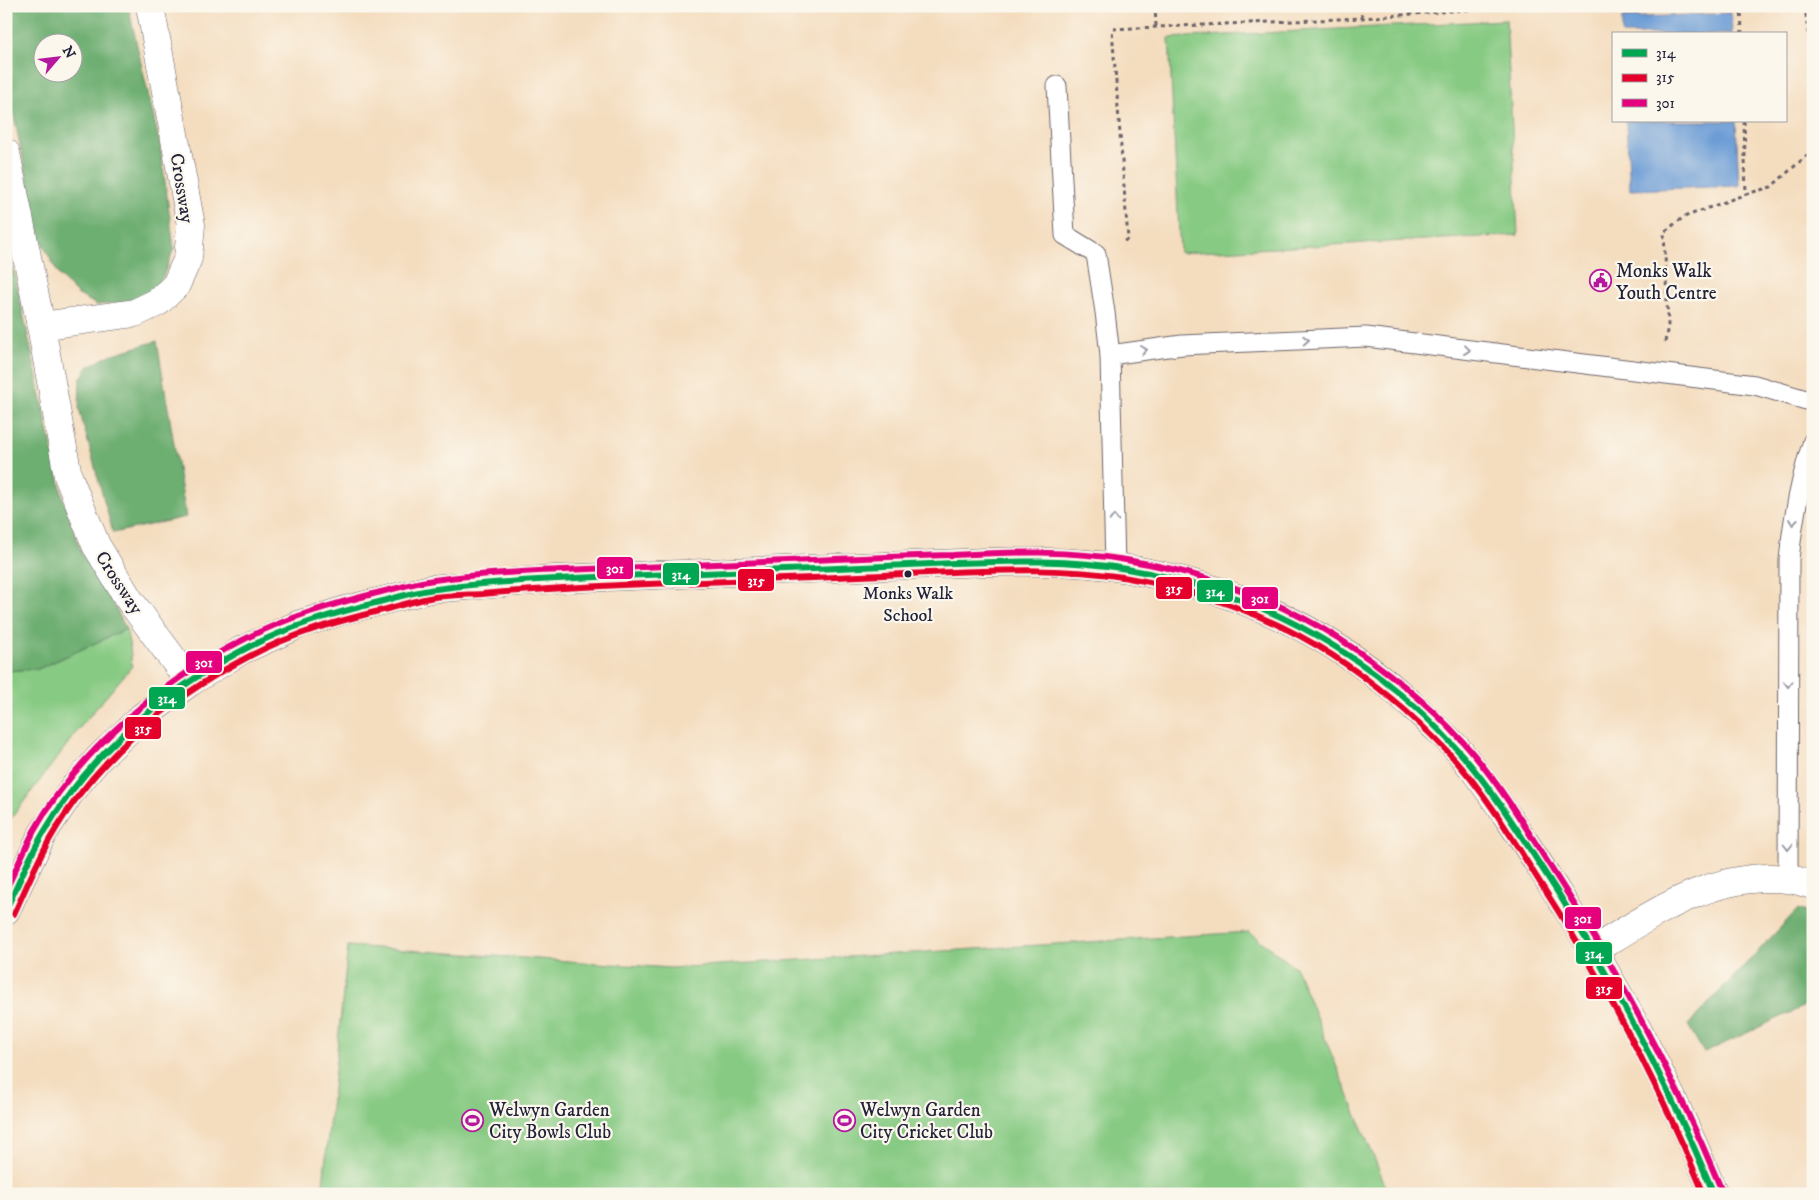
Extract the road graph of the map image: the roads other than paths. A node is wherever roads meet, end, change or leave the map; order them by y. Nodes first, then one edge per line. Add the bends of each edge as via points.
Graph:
1 (150, 6) edge
2 (1057, 86) dead end
3 (6, 153) edge
4 (41, 326) junction
5 (1110, 355) junction
6 (1813, 402) edge
7 (1813, 441) edge
8 (1115, 567) junction
9 (190, 682) junction
10 (1800, 882) edge
11 (6, 910) edge
12 (1594, 950) junction
13 (1714, 1194) edge

1 - 4 street, Crossway via 191,225 188,258 176,285 158,302 135,313
2 - 5 lane via 1065,235 1096,254
3 - 4 street, Crossway
4 - 9 street, Crossway via 68,476 96,545 128,598
5 -> 6 lane via 1182,345 1366,337 1755,385
8 -> 5 lane
7 -> 10 lane via 1793,517 1789,560
8 - 9 street via 1047,561 988,562 556,579 430,589 300,624 242,650
8 - 12 street via 1216,590 1278,614 1344,651 1401,694 1458,750 1525,841
9 - 11 street via 142,717 72,790 43,833
10 - 12 street via 1754,879 1696,892 1666,906
12 - 13 street via 1654,1061 1692,1139

